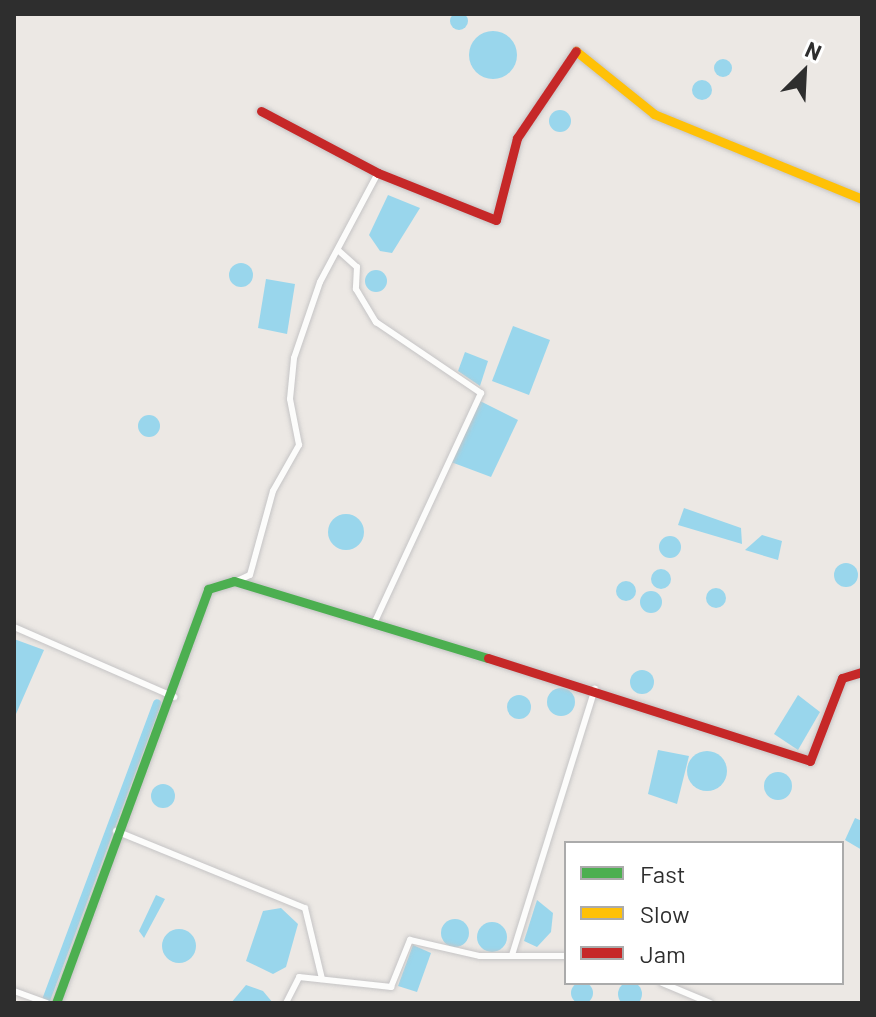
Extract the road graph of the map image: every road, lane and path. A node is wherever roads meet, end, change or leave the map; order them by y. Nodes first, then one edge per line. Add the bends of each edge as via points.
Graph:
1 (261, 111) dead end
2 (378, 173) junction
3 (862, 199) edge
4 (339, 251) junction
5 (234, 581) junction
6 (374, 623) junction
7 (14, 627) edge
8 (862, 672) edge
9 (595, 689) junction
10 (174, 697) junction
11 (116, 831) junction
12 (512, 955) junction
13 (564, 956) edge
14 (322, 979) junction
15 (667, 985) edge
16 (14, 991) edge
17 (47, 1003) edge
18 (56, 1003) edge
19 (286, 1003) edge
20 (710, 1003) edge

1 - 2 street
2 - 3 street via 496,220 517,138 576,51 654,114
2 - 4 street
4 - 5 street via 320,282 294,358 290,399 299,445 273,491 250,575
4 - 6 street via 357,267 356,289 376,322 481,393
5 - 6 street
5 - 10 street via 208,589
6 - 9 street
7 - 10 street
8 - 9 street via 842,678 810,761
9 - 12 street
10 - 11 street via 144,751
11 - 14 street via 305,908
11 - 18 street
12 - 13 street
12 - 14 street via 445,952 410,940 391,987
14 - 19 street via 295,979
15 - 20 street
16 - 17 street

